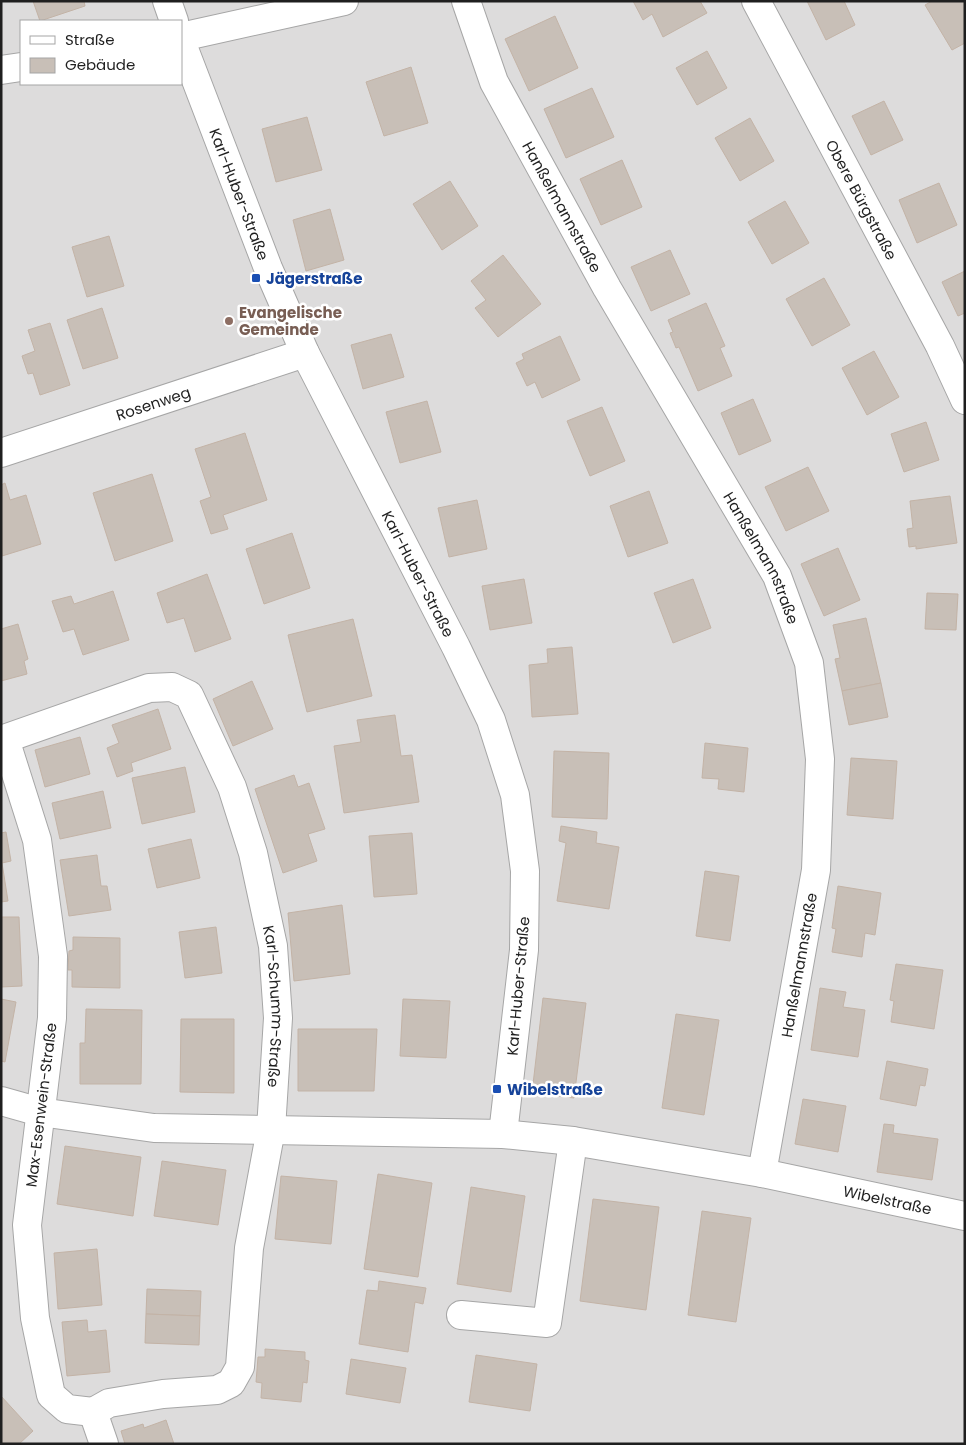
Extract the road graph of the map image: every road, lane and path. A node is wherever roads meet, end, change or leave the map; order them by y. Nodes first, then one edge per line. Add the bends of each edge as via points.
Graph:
1 (167, 1) edge
2 (344, 1) edge
3 (466, 1) edge
4 (756, 1) edge
5 (174, 20) edge
6 (182, 37) edge
7 (182, 44) edge
8 (20, 66) edge
9 (1, 70) edge
10 (305, 353) junction
11 (965, 400) edge
12 (1, 454) edge
13 (3, 739) edge
14 (1, 1101) edge
15 (40, 1112) junction
16 (271, 1129) junction
17 (503, 1134) junction
18 (573, 1141) junction
19 (762, 1173) junction
20 (965, 1216) edge
21 (461, 1314) dead end
22 (93, 1412) junction
23 (104, 1444) edge

1 - 5 street
2 - 6 street
3 - 19 street, Hanßelmannstraße via 494,82 607,288 777,576 809,663 820,759 816,870
4 - 11 street, Obere Bürgstraße via 940,346
7 - 10 street, Karl-Huber-Straße via 268,268
8 - 9 street
10 - 12 street, Rosenweg
10 - 17 street, Karl-Huber-Straße via 491,720 515,795 525,870 524,950
13 - 15 street, Max-Esenwein-Straße via 37,840 53,956 52,1018
13 - 16 street, Karl-Schumm-Straße via 149,688 172,687 189,695 232,787 253,852 273,946 278,1018
14 - 15 street, Wibelstraße
15 - 16 street, Wibelstraße via 154,1128
15 - 22 street, Max-Esenwein-Straße via 27,1225 35,1318 51,1395 67,1409
16 - 17 street, Wibelstraße
16 - 22 street, Karl-Schumm-Straße via 249,1248 240,1367 231,1383 217,1390 109,1402
17 - 18 street, Wibelstraße
18 - 19 street, Wibelstraße
18 - 21 street via 548,1322
19 - 20 street, Wibelstraße
22 - 23 street

